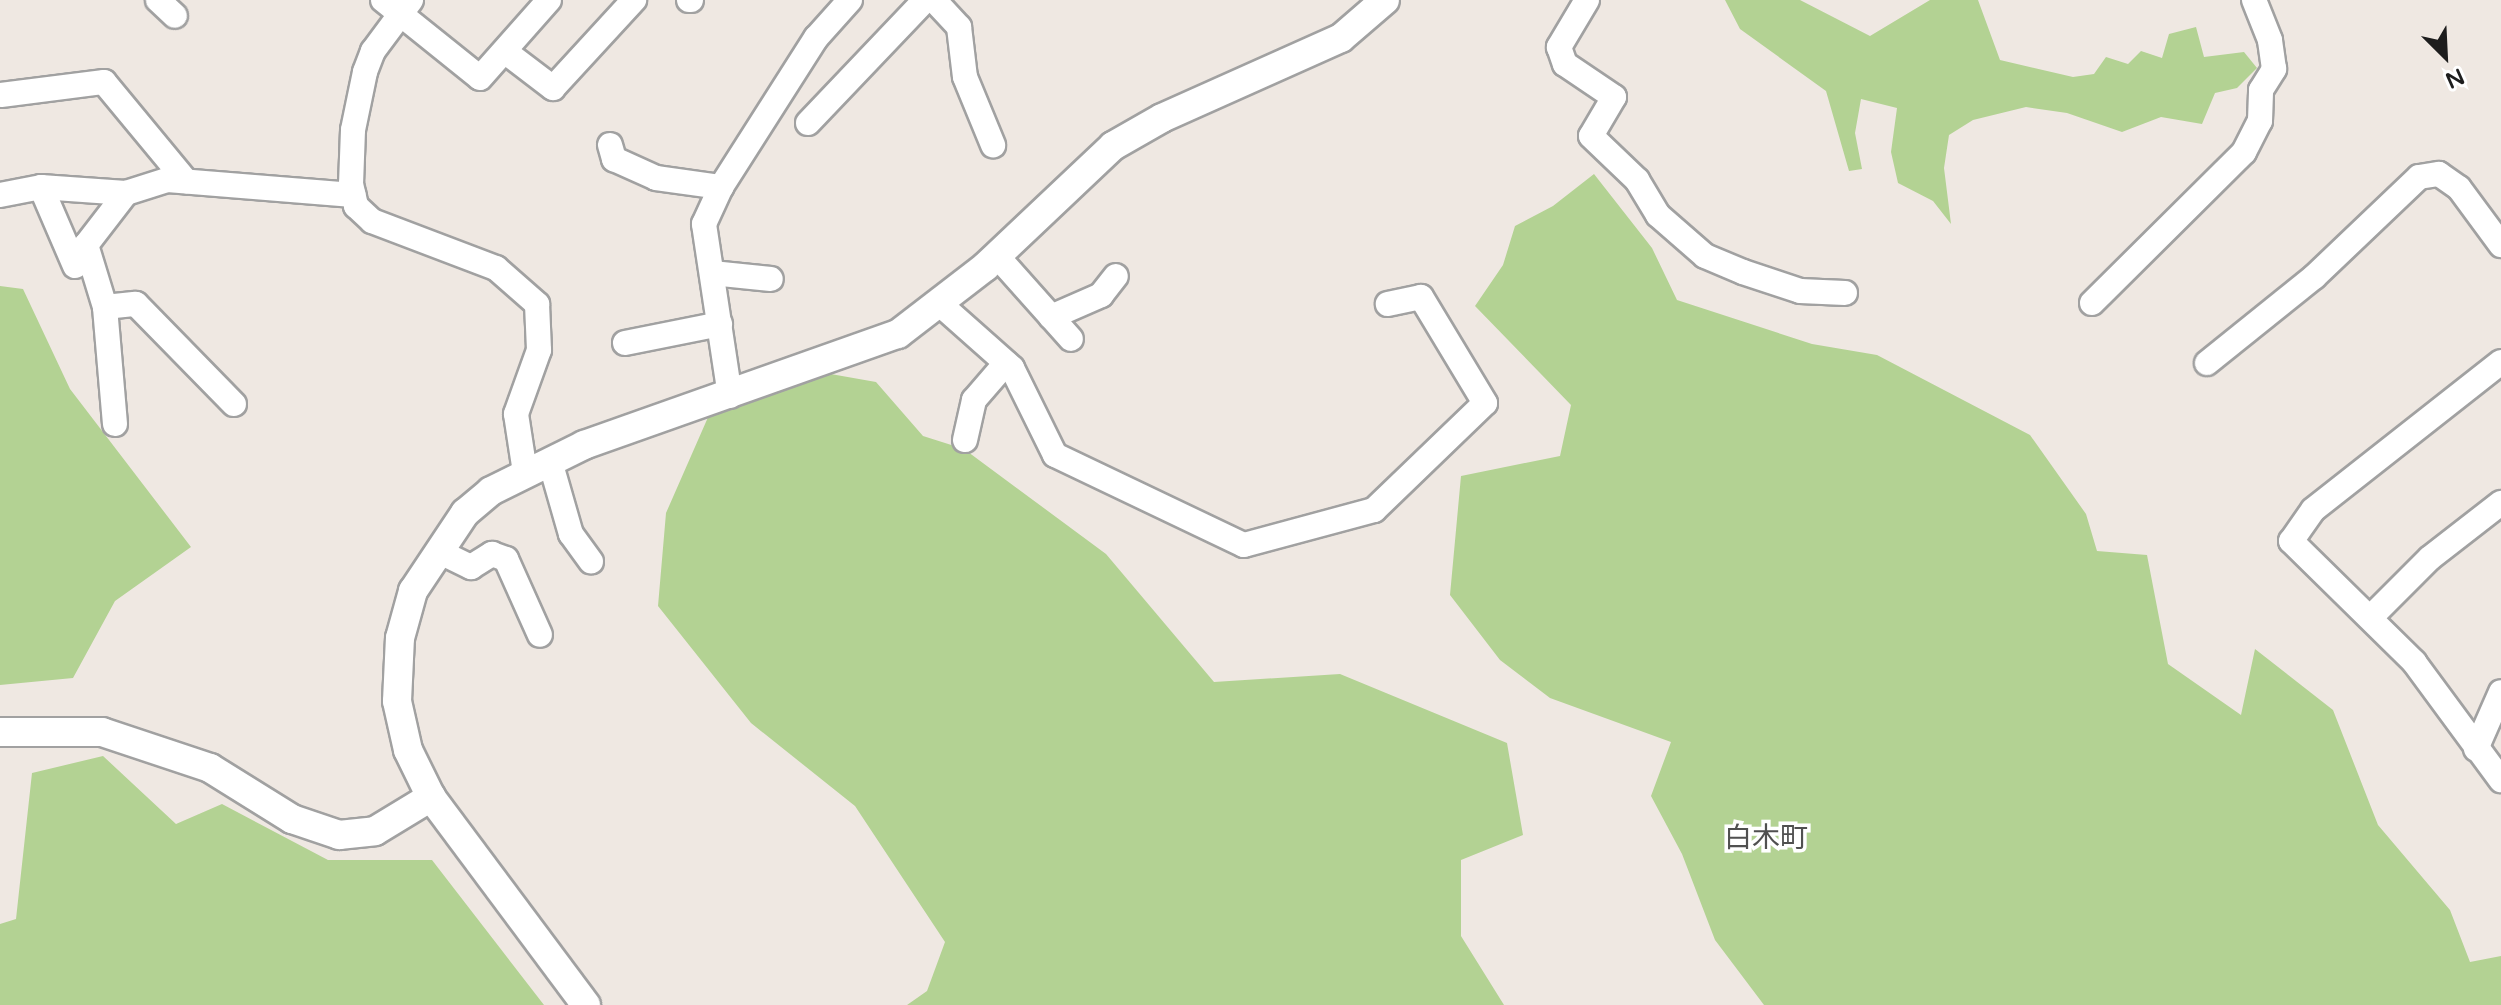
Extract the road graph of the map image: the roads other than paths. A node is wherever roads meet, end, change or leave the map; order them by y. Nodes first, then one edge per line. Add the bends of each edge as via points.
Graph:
1 (549, 0) edge
2 (634, 0) edge
3 (850, 0) edge
4 (925, 0) edge
5 (934, 0) edge
6 (1385, 0) edge
7 (1587, 0) edge
8 (2254, 0) edge
9 (398, 4) edge
10 (507, 53) junction
11 (1, 95) edge
12 (808, 123) dead end
13 (610, 145) dead end
14 (993, 145) dead end
15 (186, 181) junction
16 (41, 187) junction
17 (721, 187) junction
18 (126, 193) junction
19 (0, 195) edge
20 (353, 195) junction
21 (2501, 245) edge
22 (997, 256) junction
23 (75, 266) dead end
24 (712, 273) junction
25 (1116, 276) dead end
26 (771, 279) dead end
27 (1845, 293) dead end
28 (2092, 303) dead end
29 (1388, 304) dead end
30 (941, 305) junction
31 (105, 307) junction
32 (1051, 317) junction
33 (720, 324) junction
34 (1071, 339) dead end
35 (625, 343) dead end
36 (2501, 362) edge
37 (1006, 363) junction
38 (2207, 363) dead end
39 (730, 396) junction
40 (234, 404) dead end
41 (115, 424) dead end
42 (965, 440) dead end
43 (538, 466) junction
44 (2501, 503) edge
45 (438, 551) junction
46 (591, 562) dead end
47 (2371, 617) junction
48 (540, 635) dead end
49 (2501, 692) edge
50 (0, 732) edge
51 (2476, 749) junction
52 (2501, 780) edge
53 (431, 797) junction
54 (586, 1005) edge

1 - 10 street
2 - 10 street via 553,88
3 - 17 street via 816,38
4 - 12 street
5 - 14 street via 959,27 965,77
6 - 22 street via 1341,38 1162,118 1113,146
7 - 27 street via 1559,47 1565,64 1614,97 1591,136 1637,180 1658,215 1705,256 1743,272 1800,291
8 - 28 street via 2270,40 2274,69 2261,90 2260,121 2249,141
9 - 10 street via 480,78
9 - 20 street via 365,72 353,130
11 - 15 street via 104,82
13 - 17 street via 614,159 656,178
15 - 18 street via 167,180
15 - 20 street
16 - 18 street
16 - 19 street
16 - 23 street
17 - 24 street via 704,224
18 - 31 street via 86,245
20 - 43 street via 356,206 372,221 496,268 537,304 539,350 516,414
21 - 38 street via 2459,188 2439,174 2419,177 2314,277
22 - 30 street
22 - 32 street
24 - 26 street
24 - 33 street
25 - 32 street via 1101,295
29 - 37 street via 1421,297 1485,403 1374,510 1244,545 1055,455
30 - 37 street
30 - 39 street via 898,334
31 - 40 street via 136,304
31 - 41 street
32 - 34 street
33 - 35 street
33 - 39 street
36 - 47 street via 2313,510 2291,541
37 - 42 street via 974,400
39 - 43 street
43 - 45 street via 465,513
43 - 46 street
44 - 47 street via 2430,558
45 - 48 street via 471,567 492,554 506,559
45 - 53 street via 413,591 400,638 397,701 408,750
47 - 51 street via 2414,662
49 - 51 street
50 - 53 street via 102,732 210,768 292,819 339,835 375,831
51 - 52 street
53 - 54 street

